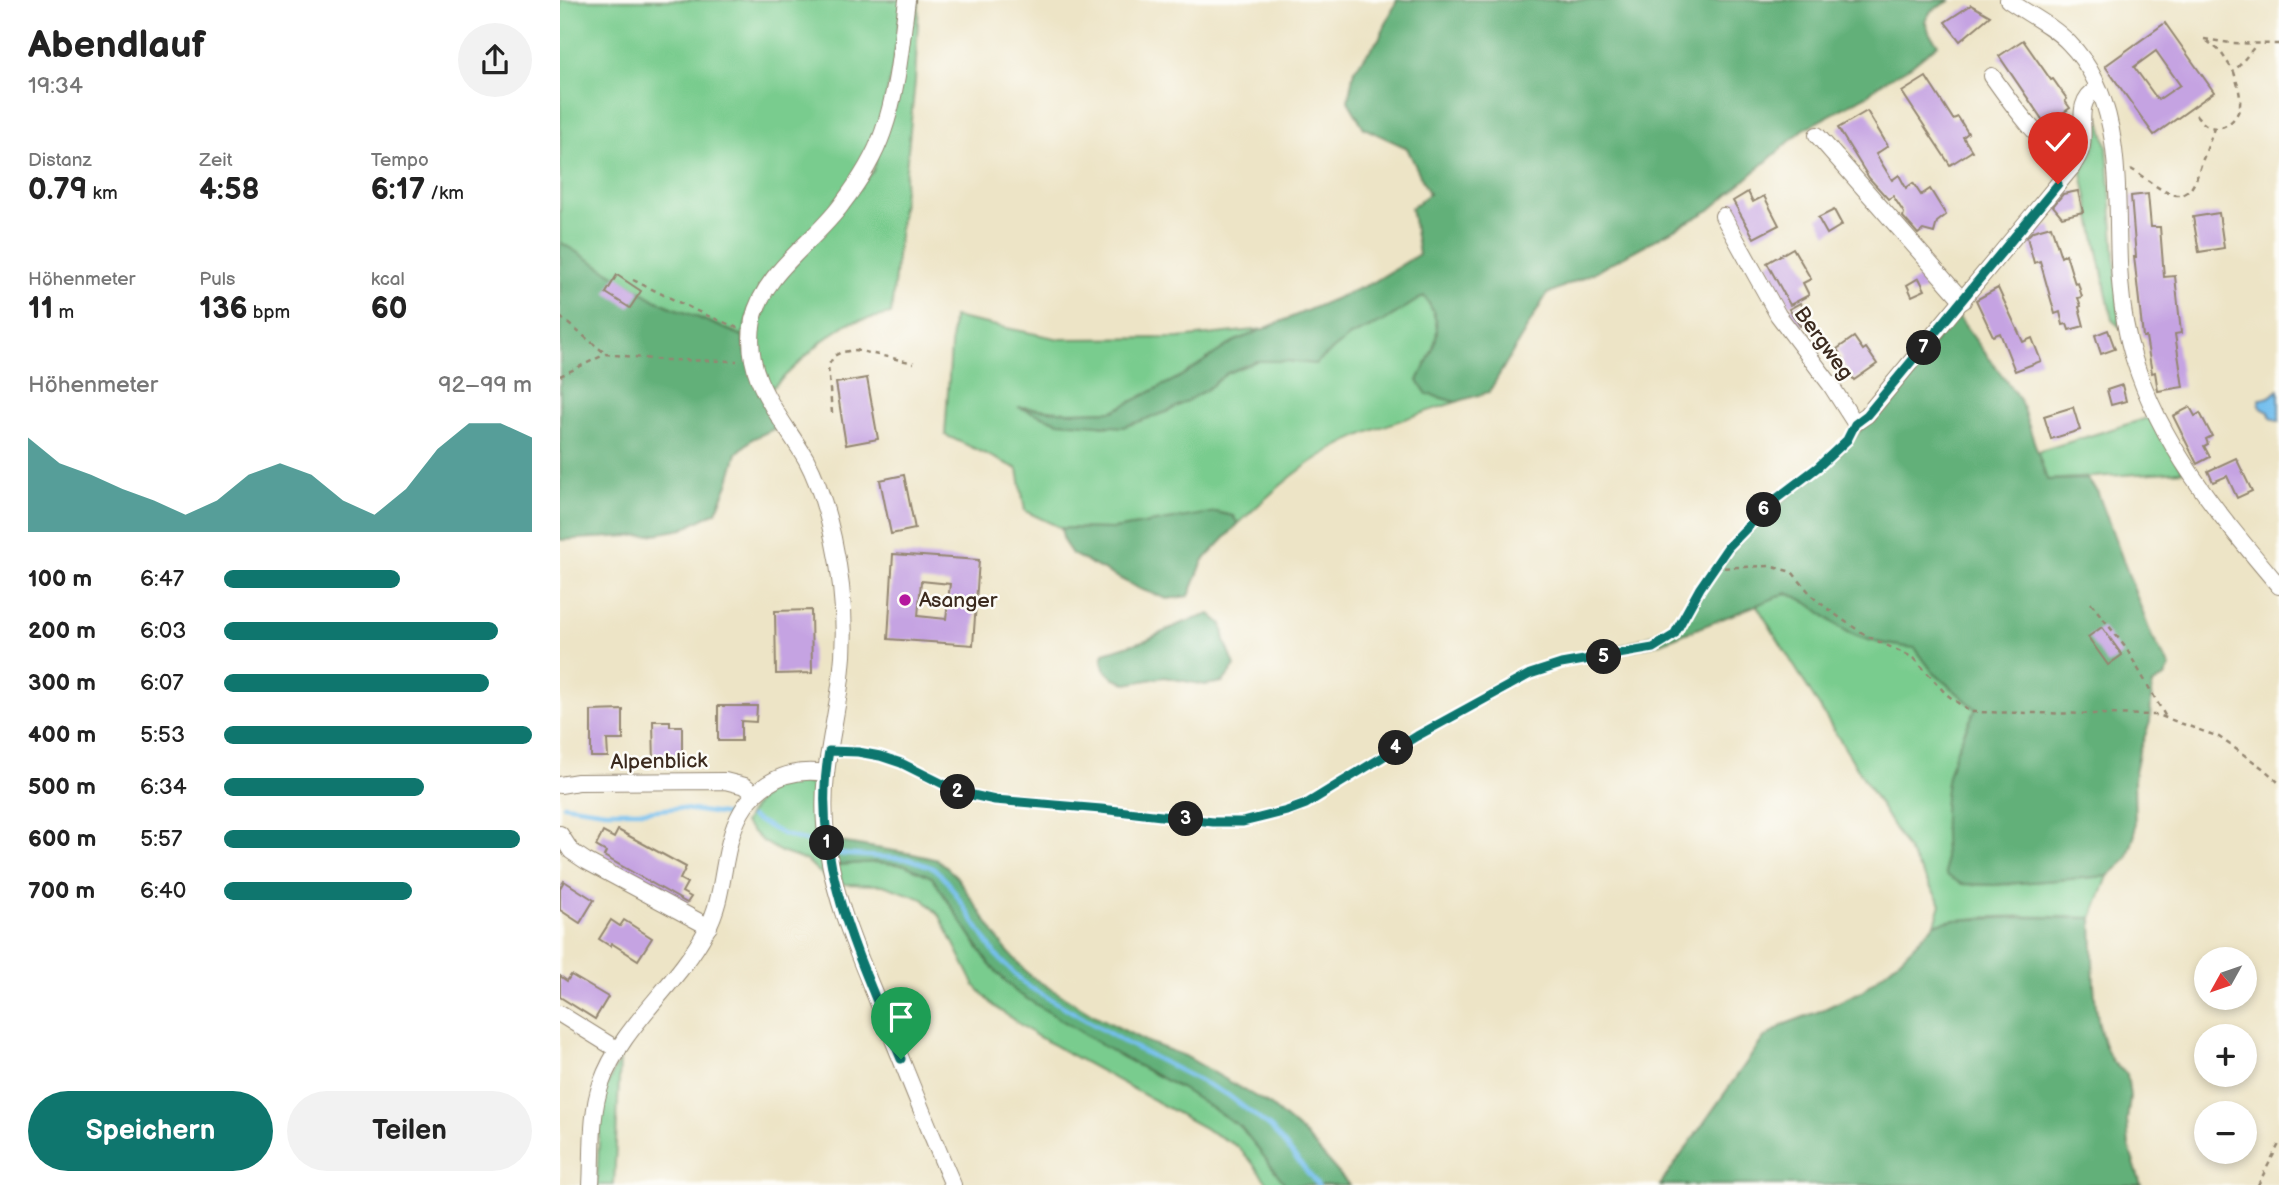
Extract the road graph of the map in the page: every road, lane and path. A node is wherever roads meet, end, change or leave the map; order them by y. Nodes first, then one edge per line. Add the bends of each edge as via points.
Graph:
1 (907, 0) edge
2 (2008, 0) edge
3 (2279, 44) edge
4 (2256, 45) junction
5 (2234, 72) junction
6 (1992, 76) dead end
7 (2098, 89) junction
8 (2196, 115) dead end
9 (2214, 128) junction
10 (1817, 135) dead end
11 (2115, 166) junction
12 (2072, 167) junction
13 (1723, 216) dead end
14 (633, 280) dead end
15 (1963, 301) junction
16 (560, 317) edge
17 (751, 332) junction
18 (606, 354) junction
19 (752, 361) junction
20 (914, 363) dead end
21 (560, 376) edge
22 (832, 413) dead end
23 (1855, 424) junction
24 (1712, 569) junction
25 (2279, 586) edge
26 (2091, 603) dead end
27 (2167, 719) junction
28 (829, 751) junction
29 (825, 773) junction
30 (2279, 783) edge
31 (560, 785) edge
32 (755, 794) junction
33 (560, 834) edge
34 (709, 927) junction
35 (560, 1014) edge
36 (618, 1050) junction
37 (2279, 1144) edge
38 (592, 1185) edge
39 (953, 1185) edge
40 (2258, 1185) edge

1 - 17 street via 891,102 872,158 840,207 761,296
2 - 7 street via 2067,41
3 - 4 path
4 - 5 path
4 - 5 path via 2204,38
5 - 9 path via 2240,93 2238,115
6 - 12 street via 2020,116
7 - 11 street via 2110,127
7 - 12 street via 2085,100 2082,147
8 - 9 path
9 - 11 path via 2199,177 2187,192 2169,193 2130,167
10 - 15 street
11 - 25 street via 2120,282 2142,382 2195,481
12 - 15 street
13 - 23 street, Bergweg via 1777,315
14 - 17 path
15 - 23 street
16 - 18 path
17 - 19 street
18 - 19 path
18 - 21 path
19 - 28 street via 757,380 817,484 839,567 844,599 842,674
20 - 22 path via 856,350 834,356 828,366
23 - 24 path via 1838,450 1754,519
24 - 27 path via 1769,566 1793,572 1815,599 1867,636 1914,658 1946,694 1970,712 2106,713
24 - 28 path via 1674,635 1653,648 1530,674 1306,804 1265,818 1213,822 995,800 959,792 880,756
26 - 27 path via 2126,648
27 - 30 path via 2218,737
28 - 29 street
29 - 32 street via 791,774 772,780
29 - 39 street via 825,825 834,880 862,963
31 - 32 street, Alpenblick via 725,781 746,786
32 - 34 street via 732,834 718,907
33 - 34 street via 571,851
34 - 36 street via 684,968
35 - 36 street
36 - 38 street via 598,1097
37 - 40 path

